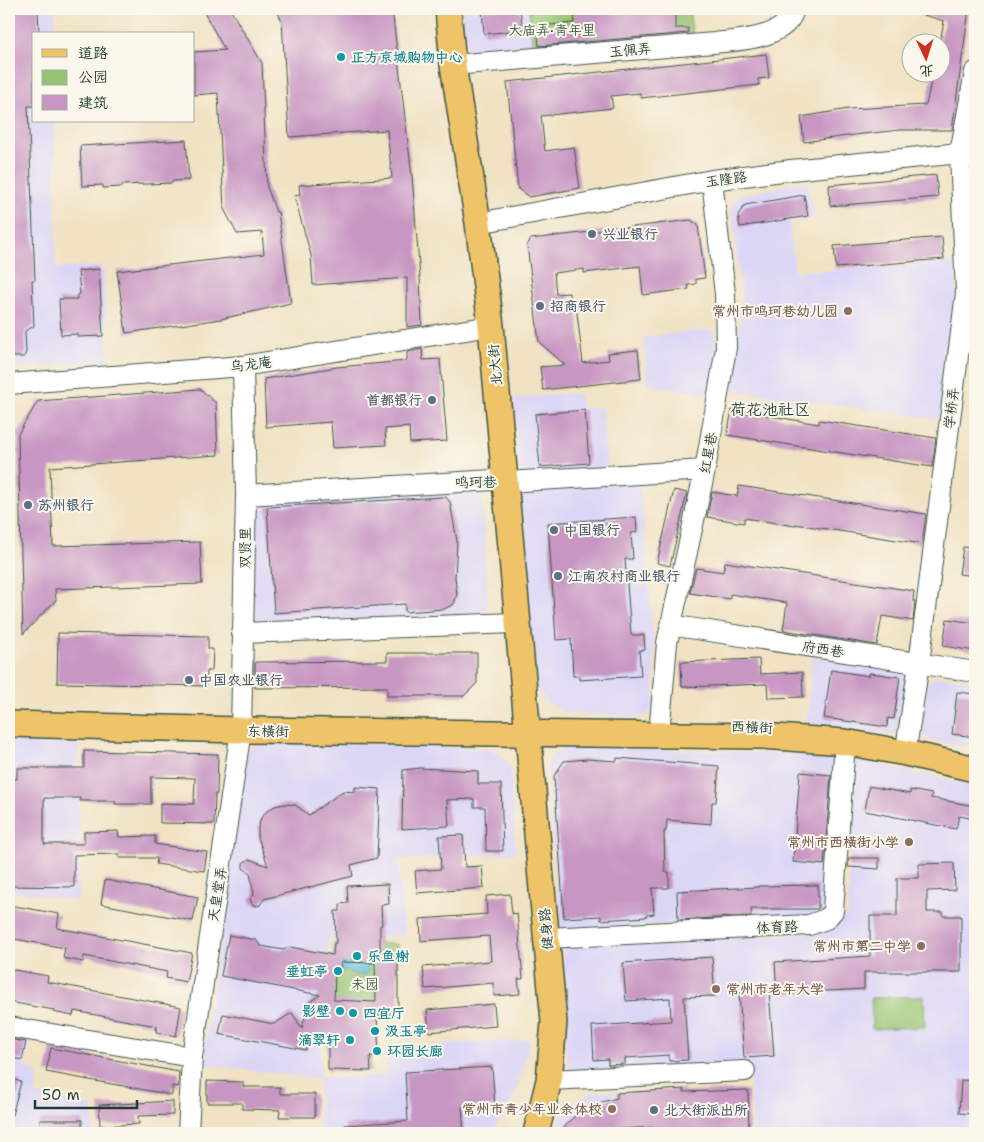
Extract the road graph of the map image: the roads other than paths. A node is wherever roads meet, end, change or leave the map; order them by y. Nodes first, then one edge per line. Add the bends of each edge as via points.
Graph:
1 (436, 9) edge
2 (448, 9) edge
3 (793, 13) edge
4 (453, 65) junction
5 (975, 72) edge
6 (968, 155) edge
7 (712, 180) junction
8 (478, 223) junction
9 (486, 327) junction
10 (244, 366) junction
11 (9, 384) edge
12 (705, 470) junction
13 (500, 481) junction
14 (246, 495) junction
15 (512, 623) junction
16 (670, 625) junction
17 (242, 633) junction
18 (919, 664) junction
19 (975, 672) edge
20 (9, 712) edge
21 (660, 723) junction
22 (9, 724) edge
23 (241, 725) junction
24 (521, 728) junction
25 (845, 742) junction
26 (908, 742) junction
27 (975, 757) edge
28 (975, 769) edge
29 (546, 938) junction
30 (9, 1027) edge
31 (192, 1057) junction
32 (745, 1071) dead end
33 (549, 1080) junction
34 (188, 1133) edge
35 (524, 1133) edge
36 (536, 1133) edge

1 - 9 main road, 北大街 via 466,225
2 - 4 main road, 北大街
3 - 4 street, 玉佩弄 via 778,31 755,37
4 - 8 main road, 北大街
5 - 6 street, 学桥弄
6 - 7 street, 玉隆路
6 - 18 street, 学桥弄 via 966,292
7 - 8 street, 玉隆路
7 - 12 street, 红星巷 via 727,315 726,348
8 - 9 main road, 北大街
9 - 10 street, 乌龙庵
9 - 13 main road, 北大街
10 - 11 street, 乌龙庵
10 - 14 street, 双贤里
12 - 13 street, 鸣珂巷
12 - 16 street, 红星巷
13 - 14 street, 鸣珂巷
13 - 15 main road, 北大街
14 - 17 street, 双贤里
15 - 17 street
15 - 24 main road, 北大街
16 - 18 street, 府西巷
16 - 21 street, 红星巷
17 - 23 street, 双贤里
18 - 19 street, 府西巷
18 - 26 street, 学桥弄
20 - 23 main road, 东横街
21 - 24 main road, 西横街
21 - 26 main road, 西横街 via 837,732
22 - 23 main road, 东横街
23 - 24 main road, 东横街
23 - 31 street, 天皇堂弄
24 - 25 main road, 西横街
24 - 29 main road, 健身路
24 - 35 main road, 健身路 via 541,1019 537,1069
25 - 28 main road, 西横街
25 - 29 street, 体育路 via 833,910 826,919 809,925
26 - 27 main road, 西横街
29 - 33 main road, 健身路 via 554,1022
30 - 31 street
31 - 34 street, 天皇堂弄
32 - 33 street
33 - 36 main road, 健身路

